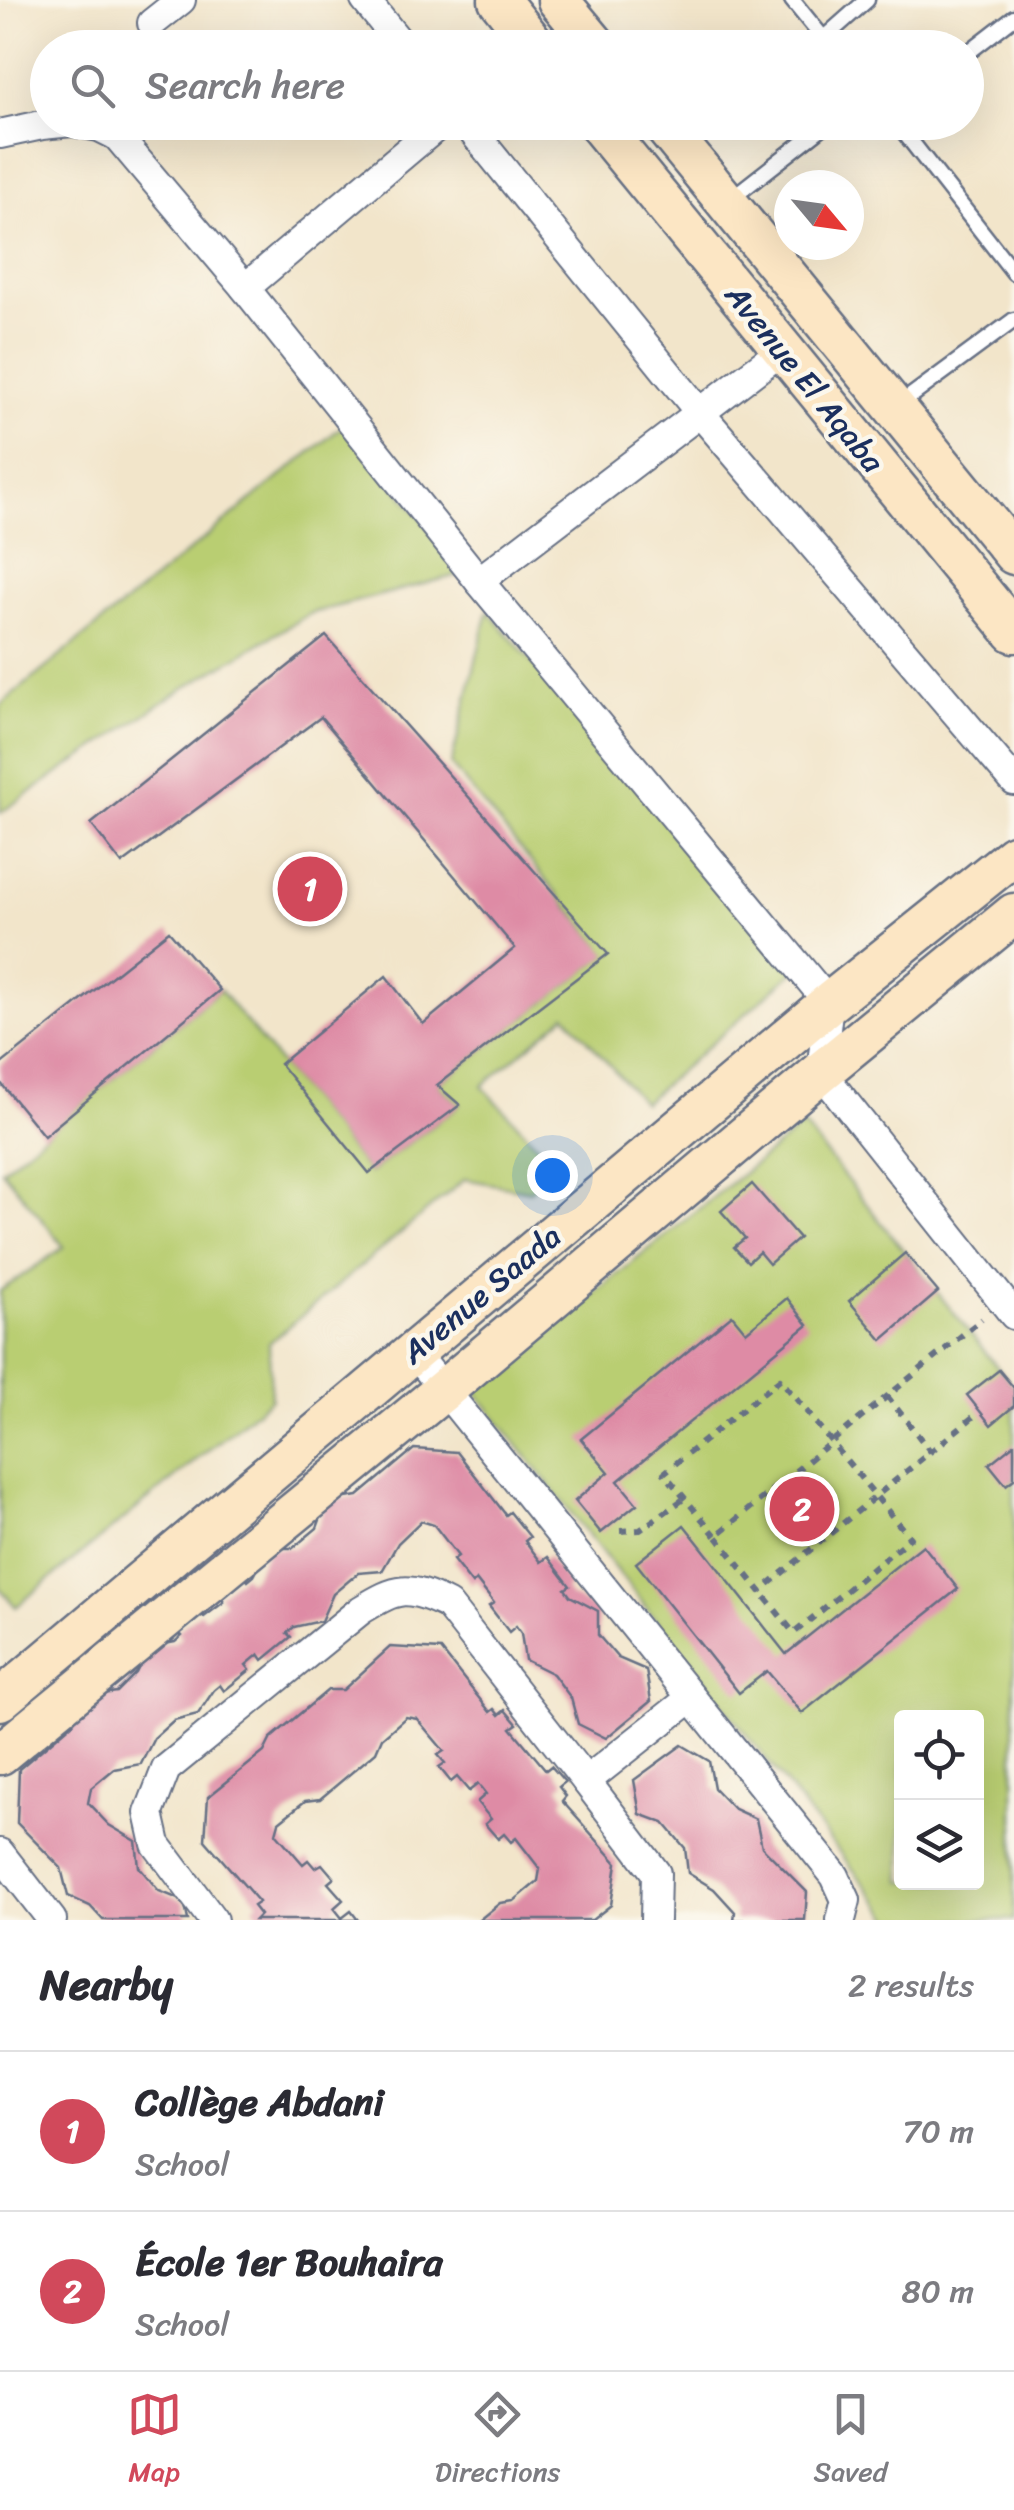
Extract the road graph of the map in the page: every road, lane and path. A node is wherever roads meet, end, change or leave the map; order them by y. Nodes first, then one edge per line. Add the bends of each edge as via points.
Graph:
1 (181, 0) edge
2 (365, 0) edge
3 (499, 0) edge
4 (792, 0) edge
5 (866, 0) edge
6 (564, 8) edge
7 (1014, 17) edge
8 (152, 23) dead end
9 (389, 30) edge
10 (523, 30) edge
11 (549, 30) edge
12 (583, 30) edge
13 (816, 30) edge
14 (839, 30) edge
15 (984, 40) edge
16 (30, 127) edge
17 (0, 134) edge
18 (120, 140) edge
19 (421, 140) edge
20 (480, 140) edge
21 (611, 140) edge
22 (677, 140) edge
23 (807, 140) edge
24 (910, 140) edge
25 (728, 201) junction
26 (1014, 273) edge
27 (245, 288) junction
28 (1014, 320) edge
29 (781, 351) junction
30 (895, 408) junction
31 (702, 414) junction
32 (1014, 554) edge
33 (479, 580) junction
34 (1014, 632) edge
35 (1014, 781) edge
36 (1014, 855) edge
37 (1014, 914) edge
38 (829, 1003) junction
39 (821, 1072) junction
40 (1009, 1309) edge
41 (413, 1351) junction
42 (445, 1390) junction
43 (887, 1396) junction
44 (973, 1418) dead end
45 (832, 1442) junction
46 (931, 1452) junction
47 (876, 1496) junction
48 (685, 1498) junction
49 (620, 1531) dead end
50 (716, 1536) junction
51 (760, 1591) junction
52 (692, 1698) junction
53 (0, 1700) edge
54 (0, 1754) edge
55 (586, 1780) junction
56 (0, 1853) edge
57 (52, 1920) edge
58 (213, 1920) edge
59 (655, 1920) edge
60 (841, 1920) edge

1 - 8 street
2 - 9 street
3 - 10 street
4 - 13 lane
5 - 14 lane
6 - 11 street
6 - 12 street
7 - 15 lane
16 - 17 street
18 - 27 street
19 - 27 street
20 - 31 street
21 - 29 street, Avenue El Aqaba
22 - 25 street, Avenue El Aqaba
23 - 25 lane
24 - 26 lane
25 - 30 street, Avenue El Aqaba
27 - 33 street
28 - 30 lane
29 - 31 street
29 - 34 street, Avenue El Aqaba
30 - 32 street, Avenue El Aqaba
31 - 33 street
31 - 35 street
33 - 38 street
36 - 38 street, Avenue Saada
37 - 39 street, Avenue Saada
38 - 39 street
38 - 41 street, Avenue Saada
39 - 40 street
39 - 42 street, Avenue Saada
40 - 43 path
41 - 42 street
41 - 53 street, Avenue Saada
42 - 52 street
42 - 54 street, Avenue Saada
43 - 45 path
43 - 46 path
44 - 46 path
45 - 47 path
45 - 48 path via 780,1378 664,1473
45 - 50 path
46 - 47 path
47 - 51 path
47 - 51 path via 910,1538 794,1633
48 - 49 path via 640,1530
48 - 50 path
50 - 51 path
52 - 55 street
52 - 60 street via 835,1876 846,1900
55 - 58 street via 448,1605 419,1590 392,1591 166,1769 150,1812 156,1844
55 - 59 street via 656,1872
56 - 57 street

